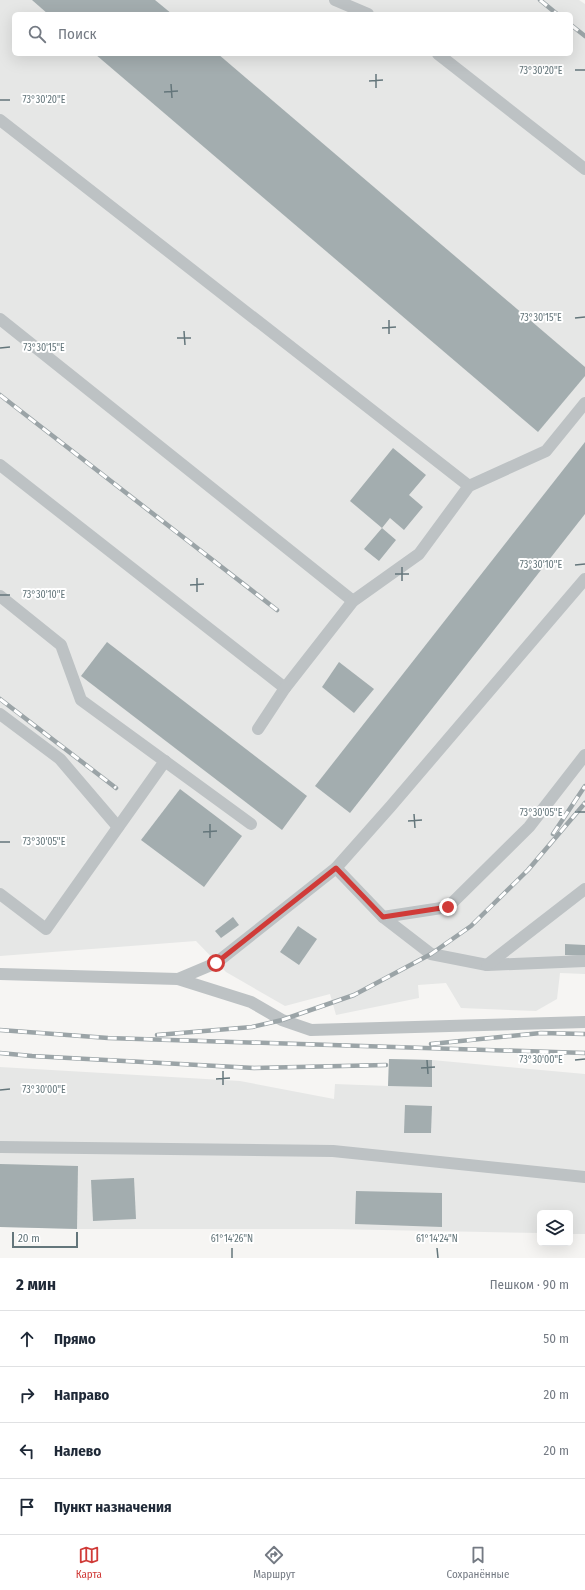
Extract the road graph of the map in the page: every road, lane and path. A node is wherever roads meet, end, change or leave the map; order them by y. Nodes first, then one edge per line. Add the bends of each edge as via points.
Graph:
1 (335, 0) edge
2 (363, 12) edge
3 (441, 56) edge
4 (0, 120) edge
5 (585, 169) edge
6 (0, 319) edge
7 (585, 403) edge
8 (0, 465) edge
9 (469, 486) junction
10 (585, 579) edge
11 (0, 596) edge
12 (353, 601) junction
13 (285, 688) junction
14 (0, 714) edge
15 (258, 729) dead end
16 (585, 755) edge
17 (165, 762) junction
18 (250, 824) dead end
19 (118, 827) junction
20 (336, 868) junction
21 (585, 889) edge
22 (0, 894) edge
23 (383, 917) junction
24 (585, 961) edge
25 (487, 965) junction
26 (0, 974) edge
27 (178, 979) junction
28 (585, 1022) edge
29 (0, 1147) edge
30 (585, 1177) edge

1 - 2 lane
3 - 5 lane
4 - 9 lane
6 - 12 lane
7 - 9 lane via 546,451
8 - 13 lane
9 - 12 lane via 419,554
10 - 20 lane
11 - 17 lane via 61,645 81,700
12 - 13 lane
13 - 15 lane
14 - 19 lane via 60,759
16 - 23 lane via 529,827 448,907
17 - 18 lane
17 - 19 lane
19 - 22 lane via 46,929
20 - 23 lane
20 - 27 lane via 216,963
21 - 25 lane
23 - 25 lane via 431,954
24 - 25 lane
26 - 27 lane
27 - 28 lane via 251,1002 282,1020 311,1030
29 - 30 lane via 333,1151

